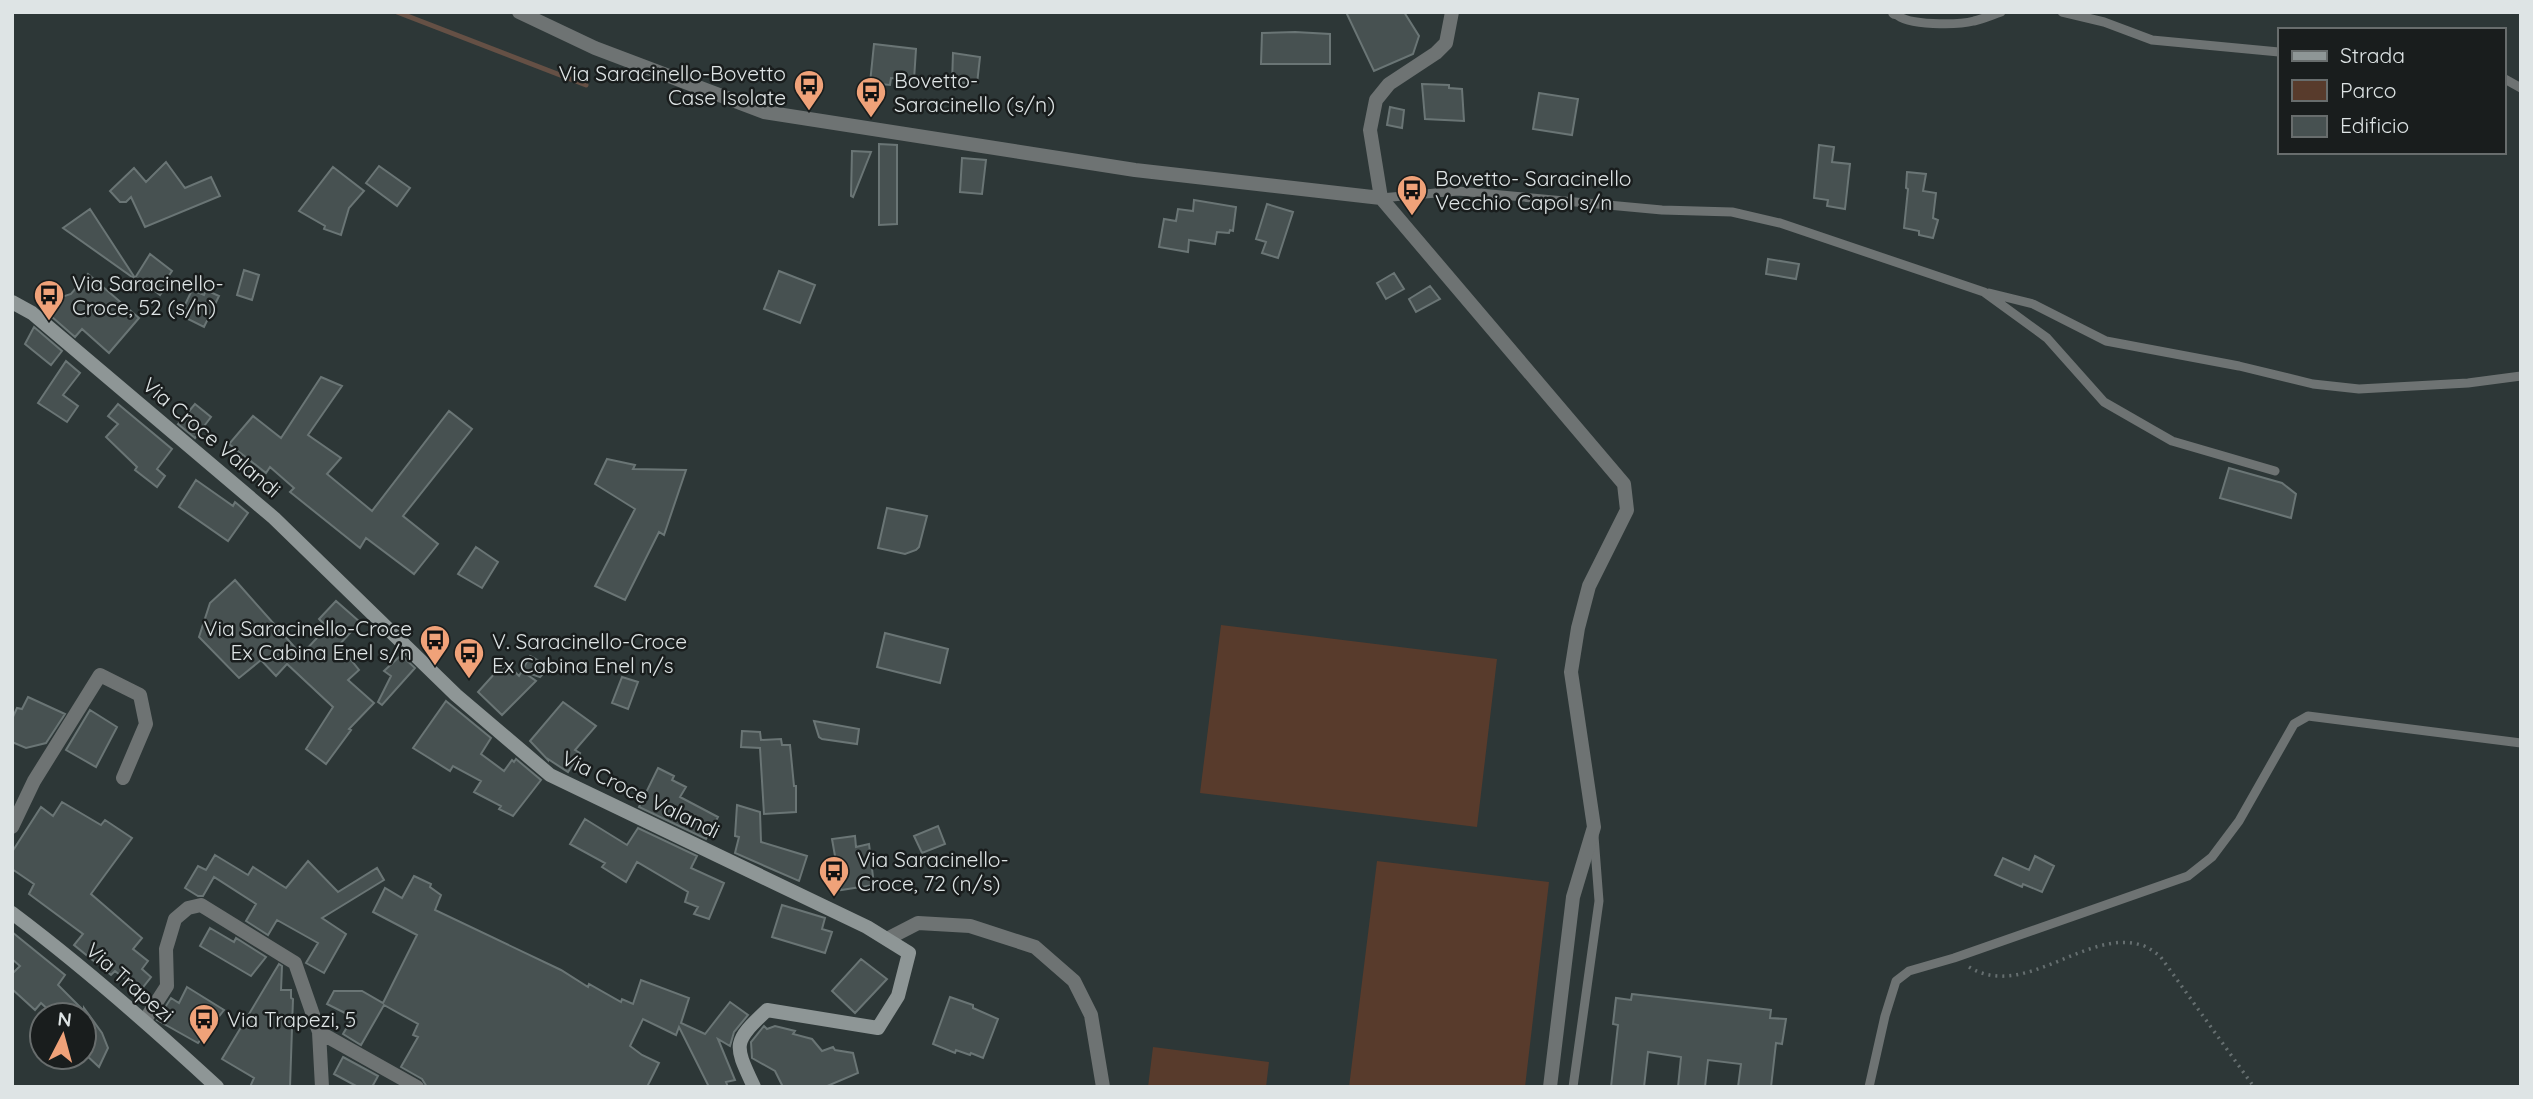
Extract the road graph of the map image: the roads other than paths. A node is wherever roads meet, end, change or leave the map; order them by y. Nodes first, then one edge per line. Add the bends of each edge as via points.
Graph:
1 (519, 12) edge
2 (1452, 12) edge
3 (2001, 12) edge
4 (2062, 12) edge
5 (1896, 13) edge
6 (2278, 52) edge
7 (2505, 79) edge
8 (2521, 88) edge
9 (1381, 198) junction
10 (1984, 292) junction
11 (12, 302) edge
12 (2521, 376) edge
13 (2275, 471) dead end
14 (2521, 743) edge
15 (123, 778) dead end
16 (12, 827) edge
17 (1594, 827) junction
18 (12, 913) edge
19 (887, 939) junction
20 (145, 1020) junction
21 (319, 1032) junction
22 (217, 1087) edge
23 (322, 1087) edge
24 (417, 1087) edge
25 (754, 1087) edge
26 (1104, 1087) edge
27 (1550, 1087) edge
28 (1573, 1087) edge
29 (1869, 1087) edge

1 - 9 street via 595,48 764,112 1135,170
2 - 9 street via 1446,43 1389,84 1376,100 1370,130
3 - 5 lane via 1971,22 1936,23 1901,19
4 - 6 lane via 2152,40
7 - 8 lane
9 - 10 lane via 1458,191 1732,212 1780,223
9 - 17 street via 1624,484 1628,510 1589,586 1571,672
10 - 12 lane via 2033,304 2106,341 2313,384 2358,389
10 - 13 lane via 2047,338 2104,402 2172,441
11 - 19 street, Via Croce Valandi via 32,313 274,518 456,695 550,775
14 - 29 lane via 2308,716 2294,723 2232,830 2212,857 2188,876 1909,971 1896,981
15 - 16 street via 146,724 140,695 100,675 34,781
17 - 27 street via 1573,897
17 - 28 lane via 1599,901
18 - 20 street, Via Trapezi
19 - 25 street, Via Croce Valandi via 909,953 898,996 878,1028 767,1010 743,1033 739,1054
19 - 26 street via 918,923 931,923 970,926 1035,947 1074,981 1091,1015
20 - 21 street via 167,986 166,949 175,919 188,908 201,905 295,963
20 - 22 street, Via Trapezi
21 - 23 street
21 - 24 street

